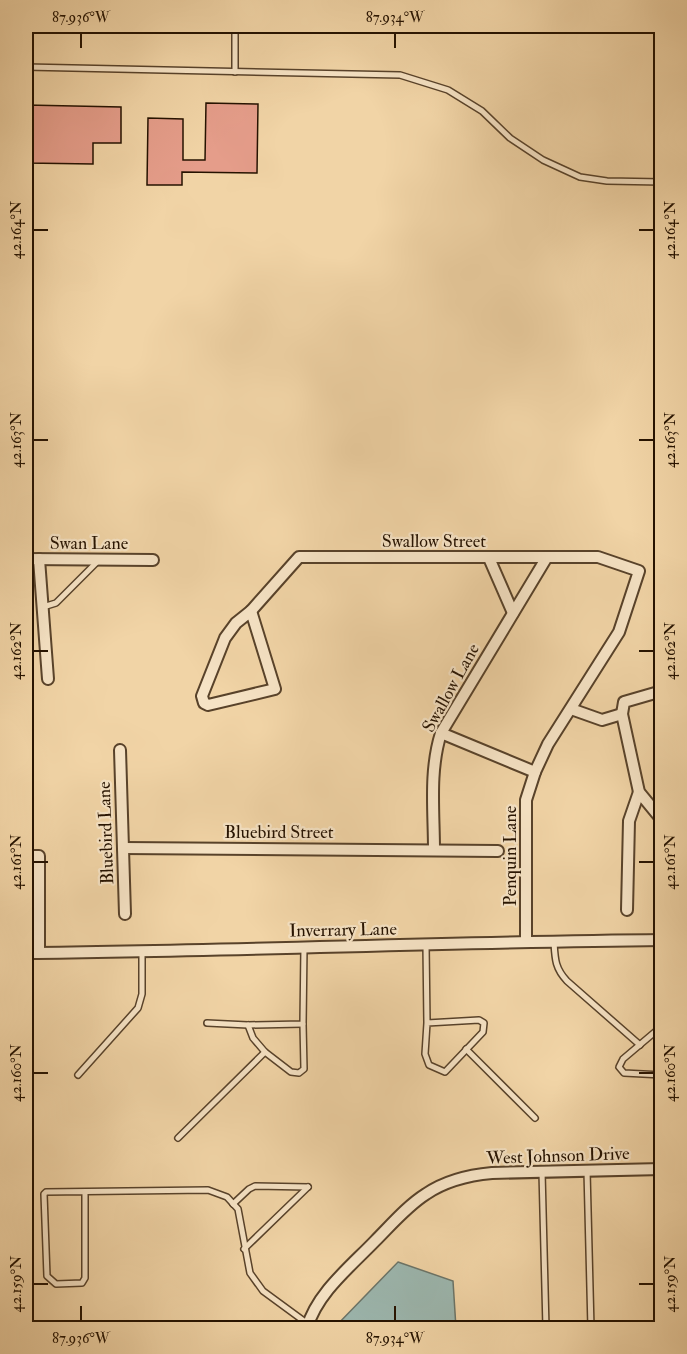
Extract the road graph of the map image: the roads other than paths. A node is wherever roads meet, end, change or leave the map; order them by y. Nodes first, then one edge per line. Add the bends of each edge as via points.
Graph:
1 (235, 26) edge
2 (26, 67) edge
3 (235, 72) junction
4 (662, 182) edge
5 (547, 557) junction
6 (489, 558) junction
7 (26, 559) edge
8 (39, 559) junction
9 (99, 559) junction
10 (153, 560) dead end
11 (639, 571) joint
12 (43, 607) junction
13 (250, 611) junction
14 (513, 613) junction
15 (48, 679) dead end
16 (662, 691) edge
17 (571, 709) junction
18 (622, 714) junction
19 (441, 733) junction
20 (120, 750) dead end
21 (535, 772) junction
22 (639, 792) junction
23 (662, 820) edge
24 (123, 848) junction
25 (434, 850) junction
26 (498, 851) dead end
27 (26, 856) edge
28 (627, 910) dead end
29 (125, 914) dead end
30 (662, 940) edge
31 (526, 941) junction
32 (554, 941) junction
33 (426, 945) junction
34 (304, 947) junction
35 (142, 951) junction
36 (26, 952) edge
37 (39, 952) junction
38 (207, 1023) dead end
39 (427, 1023) junction
40 (303, 1024) junction
41 (248, 1025) junction
42 (662, 1026) edge
43 (640, 1045) junction
44 (466, 1049) junction
45 (265, 1052) junction
46 (78, 1075) dead end
47 (662, 1075) edge
48 (535, 1118) dead end
49 (178, 1138) dead end
50 (662, 1169) edge
51 (587, 1171) junction
52 (542, 1172) junction
53 (85, 1192) junction
54 (233, 1204) junction
55 (244, 1249) junction
56 (308, 1326) edge
57 (546, 1329) edge
58 (591, 1329) edge

1 - 3 lane
2 - 3 lane
3 - 4 lane via 400,75 448,90 482,111 510,138 543,160 580,177
5 - 6 street, Swallow Street
5 - 11 street, Swallow Street via 598,557
5 - 14 street, Swallow Lane
6 - 13 street, Swallow Street via 299,557
6 - 14 street
7 - 8 street, Swan Lane
8 - 9 street, Swan Lane
8 - 12 street
9 - 10 street, Swan Lane
9 - 12 lane via 56,603
11 - 17 street, Penquin Lane via 619,632
12 - 15 street
13 - 13 street, Swallow Street via 225,638 202,696 204,704 275,689
14 - 19 street, Swallow Lane
16 - 18 street via 624,702
17 - 18 street via 602,720
17 - 21 street, Penquin Lane
18 - 22 street
19 - 21 street
19 - 25 street, Swallow Lane via 433,778
20 - 24 street, Bluebird Lane
21 - 31 street, Penquin Lane via 526,800
22 - 23 street
22 - 28 street via 629,821
24 - 25 street, Bluebird Street
24 - 29 street, Bluebird Lane
25 - 26 street, Bluebird Street
27 - 37 street via 39,856
30 - 32 street, Inverrary Lane
31 - 32 street, Inverrary Lane
31 - 33 street, Inverrary Lane
32 - 43 lane via 560,973
33 - 34 street, Inverrary Lane
33 - 39 lane
34 - 35 street, Inverrary Lane
34 - 40 lane
35 - 37 street, Inverrary Lane
35 - 46 lane via 142,994 138,1008
36 - 37 street, Inverrary Lane
38 - 41 lane
39 - 44 lane via 484,1023 483,1032
39 - 44 lane via 425,1054 429,1065 445,1072
40 - 41 lane
40 - 45 lane via 304,1069 291,1072
41 - 45 lane
42 - 43 lane
43 - 47 lane via 619,1067 624,1073
44 - 48 lane
45 - 49 lane
50 - 51 street, West Johnson Drive
51 - 52 street, West Johnson Drive
51 - 58 lane
52 - 56 street, West Johnson Drive via 476,1175 427,1193 407,1208 328,1288
52 - 57 lane
53 - 53 lane via 85,1278 81,1283 56,1284 48,1276 44,1194
53 - 54 lane via 208,1190 227,1197
54 - 55 lane via 238,1209
54 - 55 lane via 255,1186 308,1187
55 - 56 lane via 250,1273 263,1291

